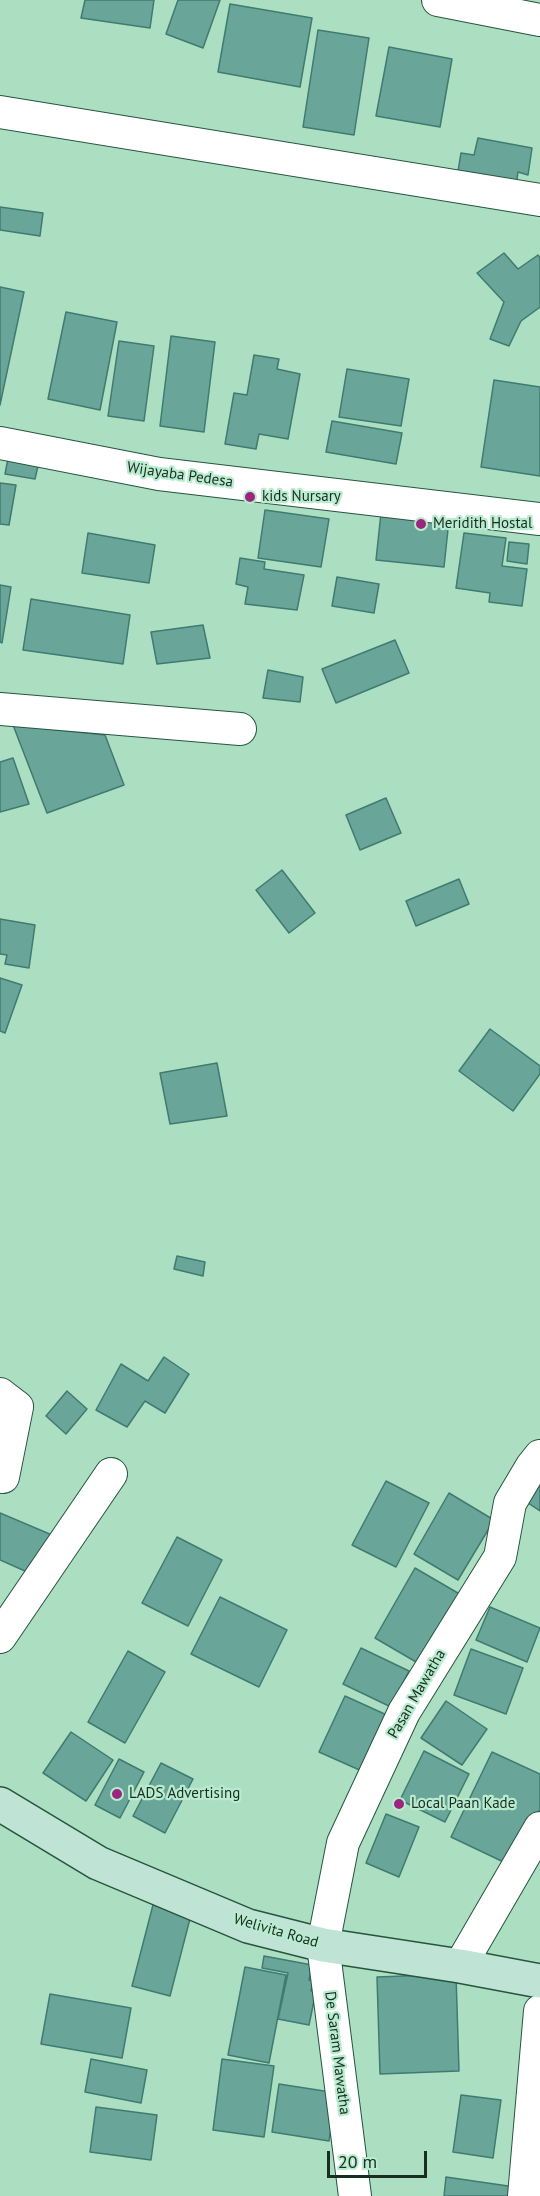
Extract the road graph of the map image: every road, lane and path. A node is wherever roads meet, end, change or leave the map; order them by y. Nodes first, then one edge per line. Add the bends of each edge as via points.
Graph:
1 (438, 0) edge
2 (540, 20) edge
3 (0, 112) edge
4 (540, 200) edge
5 (0, 443) edge
6 (540, 519) edge
7 (0, 709) edge
8 (240, 729) dead end
9 (0, 1394) edge
10 (540, 1456) edge
11 (111, 1474) dead end
12 (3, 1478) dead end
13 (0, 1637) edge
14 (0, 1804) edge
15 (540, 1828) edge
16 (323, 1945) junction
17 (460, 1966) junction
18 (540, 1980) edge
19 (540, 2011) edge
20 (354, 2196) edge
21 (524, 2196) edge

1 - 2 street
3 - 4 street
5 - 6 street, Wijayaba Pedesa via 159,474
7 - 8 street
9 - 12 street via 17,1407
10 - 16 street, Pasan Mawatha via 510,1503 500,1557 404,1712 343,1843
11 - 13 street
14 - 16 street, Welivita Road via 98,1863 248,1926
15 - 17 street
16 - 17 street, Welivita Road
16 - 20 street, De Saram Mawatha
17 - 18 street, Welivita Road
19 - 21 street

